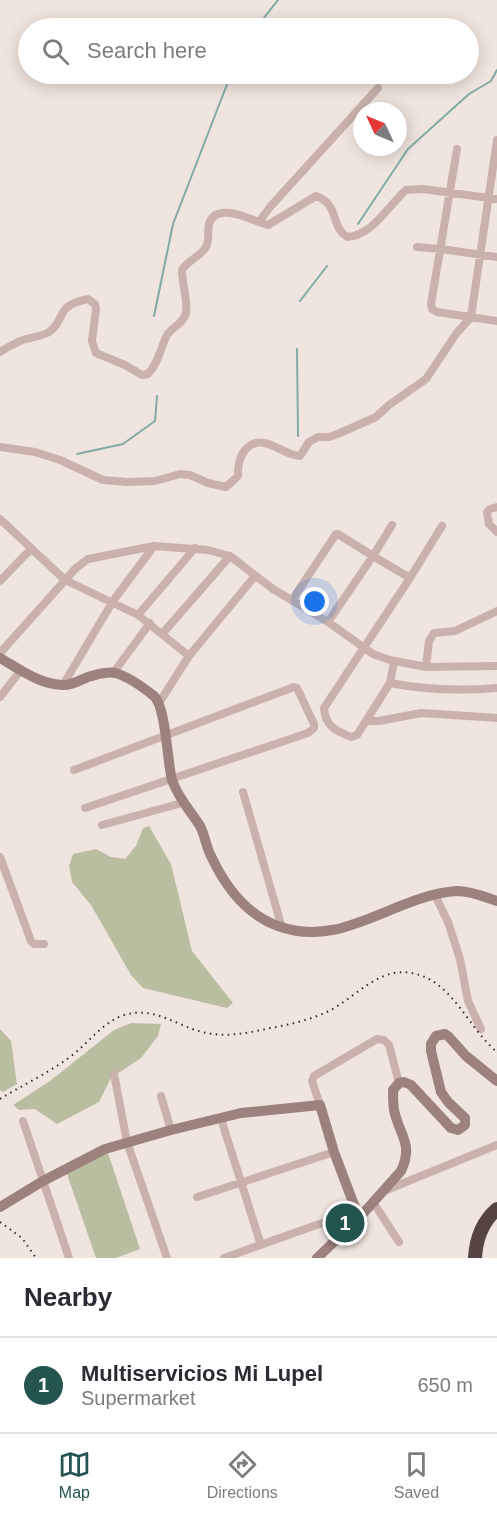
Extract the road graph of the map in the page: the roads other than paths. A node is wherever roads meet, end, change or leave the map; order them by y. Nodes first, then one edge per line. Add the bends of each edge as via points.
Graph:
1 (378, 88) dead end
2 (497, 140) edge
3 (457, 149) dead end
4 (450, 192) junction
5 (493, 199) edge
6 (259, 222) junction
7 (417, 247) dead end
8 (441, 249) junction
9 (481, 254) junction
10 (497, 257) edge
11 (471, 317) junction
12 (497, 321) edge
13 (0, 352) edge
14 (0, 447) edge
15 (497, 507) edge
16 (0, 519) edge
17 (392, 525) dead end
18 (442, 526) dead end
19 (497, 532) edge
20 (154, 546) junction
21 (195, 548) junction
22 (31, 549) junction
23 (230, 556) junction
24 (373, 556) junction
25 (255, 576) junction
26 (410, 578) junction
27 (65, 580) junction
28 (0, 581) edge
29 (292, 600) junction
30 (113, 602) junction
31 (497, 611) edge
32 (138, 615) junction
33 (328, 622) junction
34 (150, 623) junction
35 (163, 633) junction
36 (364, 648) junction
37 (0, 653) edge
38 (189, 656) junction
39 (0, 658) edge
40 (394, 662) junction
41 (497, 666) edge
42 (426, 667) junction
43 (21, 670) junction
44 (114, 672) junction
45 (390, 683) junction
46 (63, 685) junction
47 (497, 688) edge
48 (0, 696) edge
49 (159, 703) junction
50 (0, 705) edge
51 (497, 718) edge
52 (367, 721) junction
53 (165, 736) junction
54 (74, 770) dead end
55 (172, 779) junction
56 (243, 792) dead end
57 (182, 803) junction
58 (86, 808) dead end
59 (102, 825) dead end
60 (0, 857) edge
61 (435, 895) junction
62 (497, 901) edge
63 (282, 928) junction
64 (44, 944) dead end
65 (481, 1029) dead end
66 (114, 1074) dead end
67 (497, 1081) edge
68 (399, 1083) junction
69 (160, 1096) dead end
70 (320, 1105) junction
71 (221, 1119) junction
72 (23, 1121) dead end
73 (171, 1130) junction
74 (127, 1142) junction
75 (497, 1146) edge
76 (334, 1152) junction
77 (43, 1181) junction
78 (240, 1182) junction
79 (382, 1192) junction
80 (197, 1197) dead end
81 (373, 1202) junction
82 (0, 1207) edge
83 (497, 1209) edge
84 (357, 1215) junction
85 (399, 1242) dead end
86 (261, 1245) junction
87 (69, 1258) edge
88 (167, 1258) edge
89 (224, 1258) edge
90 (317, 1258) edge
91 (475, 1258) edge

1 - 6 street
2 - 5 street
3 - 4 street
4 - 5 street
4 - 6 street via 406,190 380,218 353,237 342,234 331,205 316,196 268,225
4 - 8 street
5 - 9 street
6 - 13 street via 232,213 221,212 212,217 206,248 182,270 185,315 170,331 148,374 141,375 96,353 92,332 96,309 88,299 63,310 46,334 23,339
7 - 8 street
8 - 9 street
8 - 11 street via 432,309
9 - 10 street
9 - 11 street
11 - 12 street
11 - 14 street via 426,378 376,417 329,437 318,437 309,442 300,456 272,445 250,446 238,463 238,476 226,487 180,474 155,481 103,480 60,460
15 - 19 street via 488,510 487,519
16 - 22 street
17 - 24 street
18 - 26 street
20 - 21 street
20 - 27 street via 88,559
20 - 30 street
21 - 23 street
21 - 32 street
22 - 27 street
22 - 28 street
23 - 25 street
23 - 35 street
24 - 26 street
24 - 29 street via 337,533
24 - 33 street
25 - 29 street
25 - 38 street
26 - 36 street
27 - 30 street
27 - 37 street
29 - 33 street
30 - 32 street
30 - 46 street
31 - 42 street via 455,631 434,633 429,641
32 - 34 street
33 - 36 street
34 - 35 street
34 - 44 street
35 - 38 street
36 - 40 street
36 - 52 street via 324,708 326,722 351,737
38 - 49 street
39 - 43 street
40 - 42 street
40 - 45 street
41 - 42 street
43 - 46 street
43 - 48 street
44 - 46 street
44 - 49 street
45 - 47 street via 446,690
45 - 52 street
48 - 50 street
49 - 53 street
51 - 52 street via 422,713
53 - 54 street
53 - 55 street
53 - 55 street via 294,687 314,728
55 - 57 street
55 - 58 street
56 - 63 street
57 - 59 street
57 - 63 street via 201,828 222,877 252,913
60 - 64 street via 31,941
61 - 62 street via 459,891
61 - 63 street via 329,932
61 - 65 street via 448,922 467,997
66 - 74 street
67 - 68 street via 450,1037 440,1034 432,1040 441,1092 466,1121 464,1128 458,1130 448,1125 411,1085
68 - 70 street via 389,1045 377,1039 314,1076
68 - 79 street via 393,1090 394,1111 404,1134 407,1155 401,1171
69 - 73 street
70 - 71 street
70 - 76 street
71 - 73 street
71 - 78 street
72 - 77 street
73 - 74 street
74 - 77 street
74 - 88 street
75 - 79 street
76 - 78 street
76 - 84 street
77 - 82 street
77 - 87 street
78 - 80 street
78 - 86 street
79 - 81 street
81 - 84 street
81 - 85 street
83 - 91 highway via 478,1236
84 - 86 street
84 - 90 street
86 - 89 street

